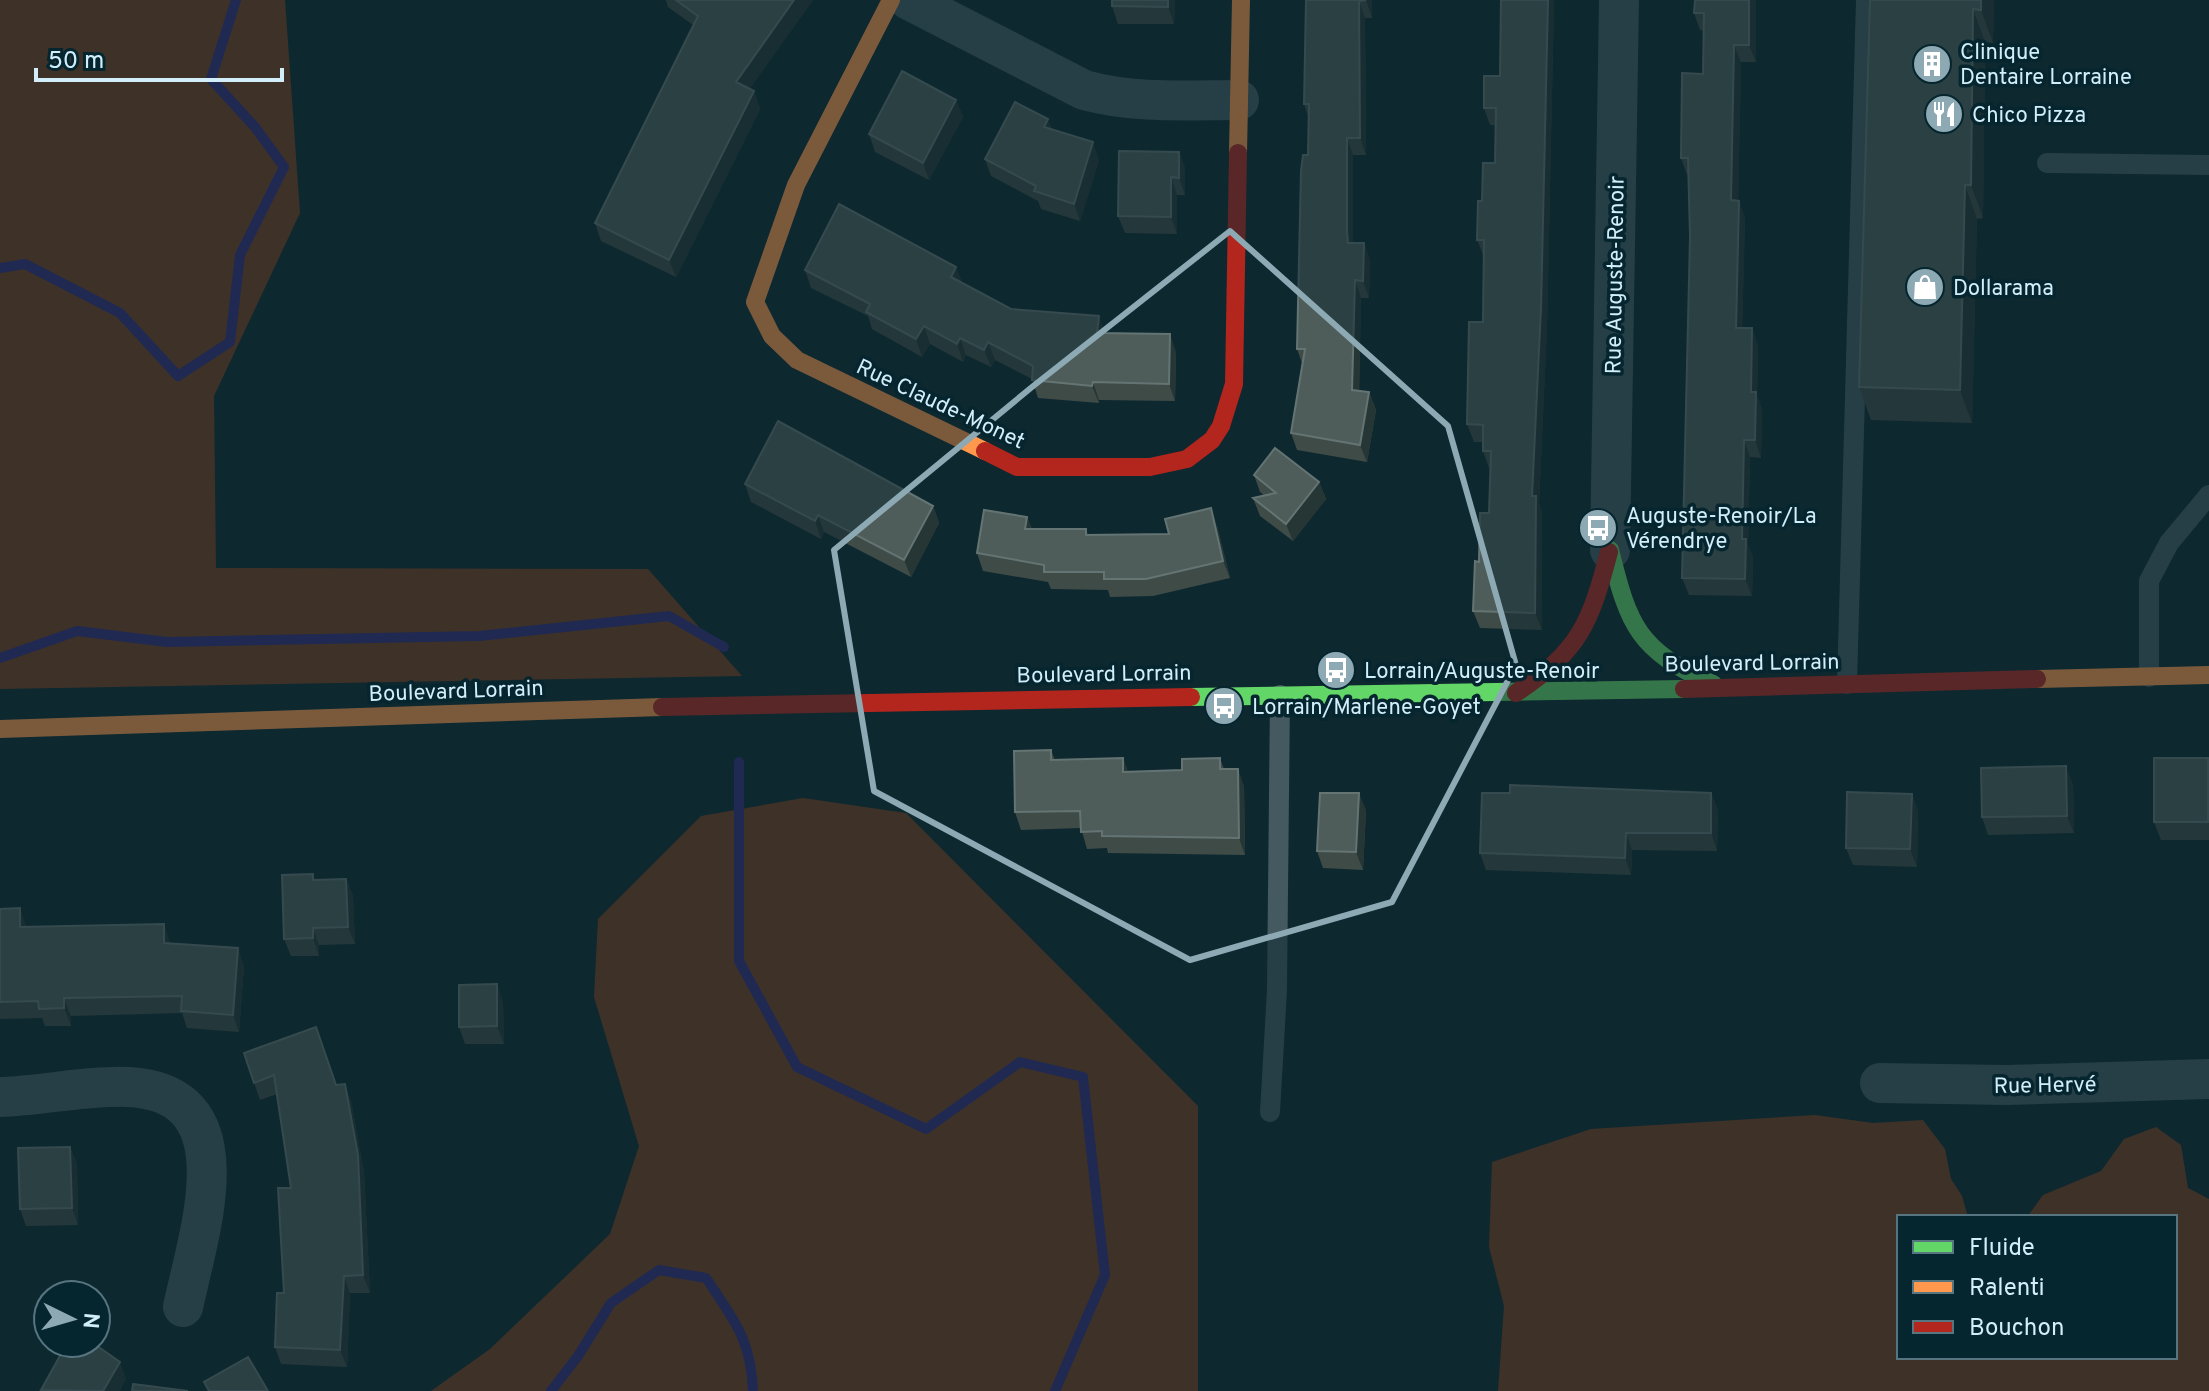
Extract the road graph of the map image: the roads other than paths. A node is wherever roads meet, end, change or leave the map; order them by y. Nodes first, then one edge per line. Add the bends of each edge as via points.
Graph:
1 (891, 0) edge
2 (909, 0) edge
3 (1241, 0) edge
4 (1619, 0) edge
5 (1866, 0) edge
6 (1239, 100) junction
7 (2047, 163) dead end
8 (2209, 165) edge
9 (2209, 495) edge
10 (1610, 550) junction
11 (2209, 675) edge
12 (2149, 677) junction
13 (1847, 684) junction
14 (1719, 687) junction
15 (1516, 693) junction
16 (1280, 695) junction
17 (0, 729) edge
18 (2209, 1079) edge
19 (1880, 1083) dead end
20 (0, 1097) edge
21 (1270, 1112) dead end
22 (183, 1307) dead end

1 - 6 main road, Rue Claude-Monet via 769,245 755,302 772,336 797,360 1017,467 1182,464 1212,442 1224,424 1234,384
2 - 6 street via 1084,90 1146,101
3 - 6 main road, Rue Claude-Monet
4 - 10 street, Rue Auguste-Renoir
5 - 13 lane
7 - 8 lane
9 - 12 lane via 2169,543 2149,581
10 - 14 main road via 1625,611 1638,636 1683,672
10 - 15 main road via 1595,605 1574,650
11 - 12 main road, Boulevard Lorrain
12 - 13 main road, Boulevard Lorrain
13 - 14 main road, Boulevard Lorrain
14 - 15 main road, Boulevard Lorrain
15 - 16 main road, Boulevard Lorrain
16 - 17 main road, Boulevard Lorrain via 877,700
16 - 21 lane via 1277,990
18 - 19 street, Rue Hervé
20 - 22 street via 111,1086 146,1089 183,1104 207,1143 207,1195

